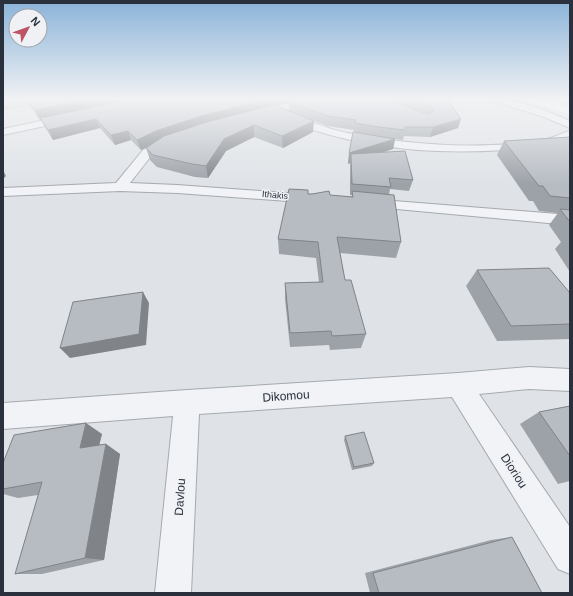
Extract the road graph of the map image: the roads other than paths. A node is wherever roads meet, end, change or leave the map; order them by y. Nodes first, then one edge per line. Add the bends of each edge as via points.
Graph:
1 (22, 128) edge
2 (313, 128) edge
3 (3, 132) edge
4 (570, 134) edge
5 (184, 136) edge
6 (120, 187) junction
7 (3, 192) edge
8 (332, 200) edge
9 (355, 202) edge
10 (570, 220) edge
11 (570, 380) edge
12 (458, 385) junction
13 (187, 402) junction
14 (3, 416) edge
15 (570, 557) edge
16 (174, 593) edge

1 - 3 street
2 - 4 street via 377,142 418,146 505,147 539,144
5 - 6 street via 147,153
6 - 7 street, Ithakis
6 - 8 street, Ithakis
9 - 10 street
11 - 12 street, Dikomou via 529,378
12 - 13 street, Dikomou
12 - 15 street, Dioriou
13 - 14 street, Dikomou
13 - 16 street, Davlou

